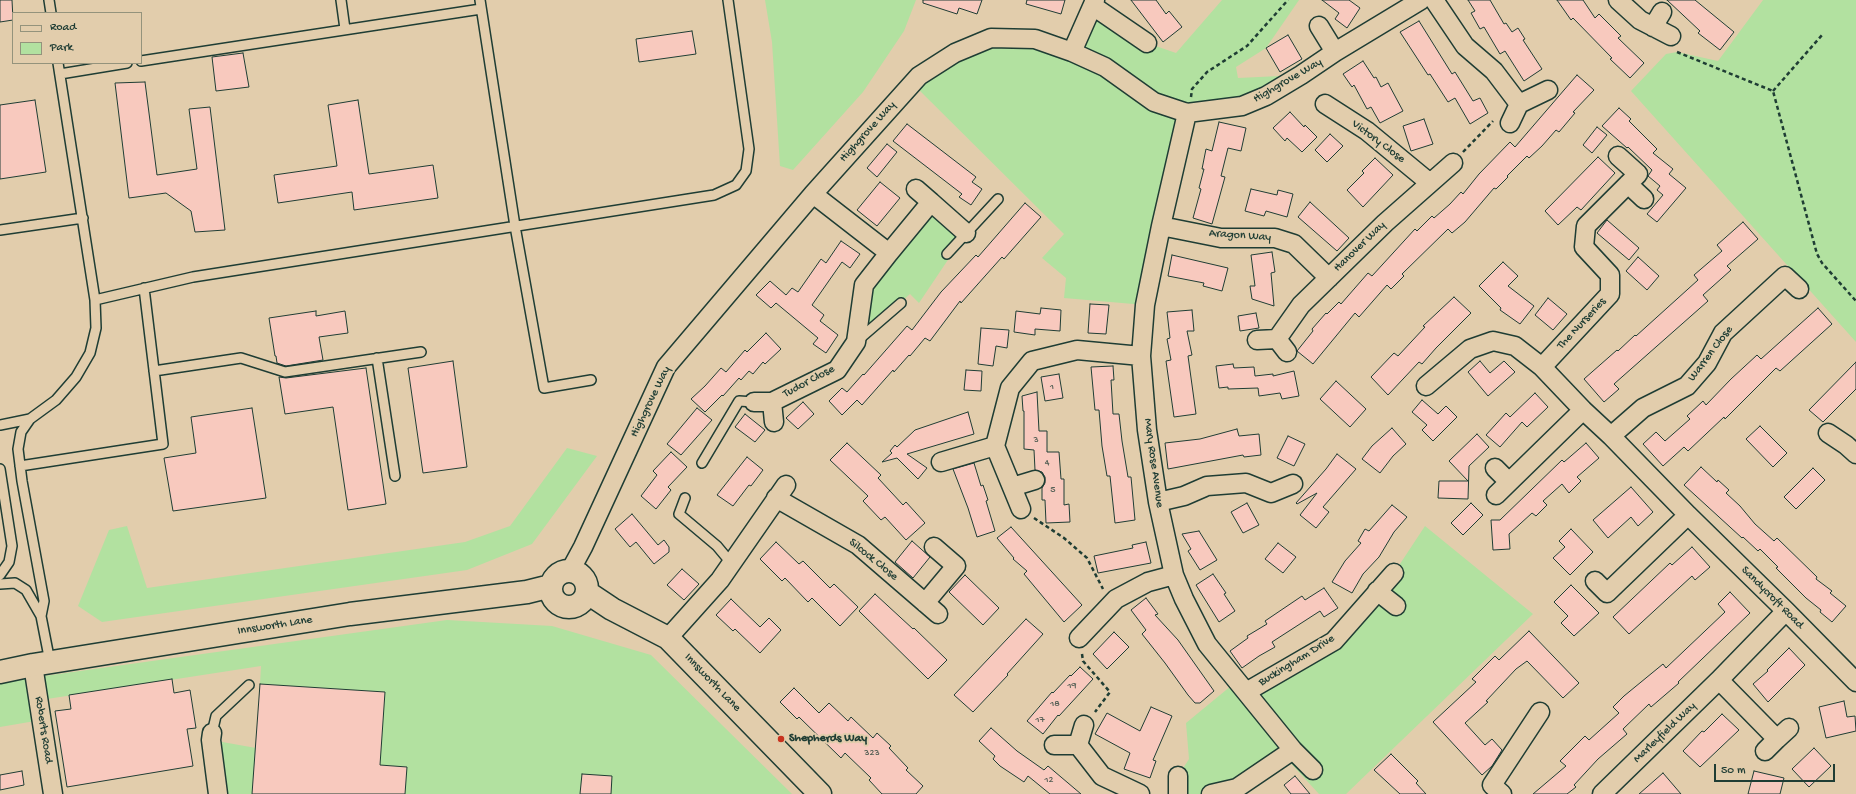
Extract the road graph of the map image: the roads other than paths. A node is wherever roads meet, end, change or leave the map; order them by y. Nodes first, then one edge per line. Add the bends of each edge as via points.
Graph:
1 (49, 0) edge
2 (341, 0) edge
3 (728, 0) edge
4 (1421, 0) edge
5 (1434, 0) edge
6 (1618, 0) edge
7 (1094, 3) edge
8 (480, 4) edge
9 (51, 12) edge
10 (1319, 26) dead end
11 (345, 29) junction
12 (1671, 36) road end
13 (1147, 43) dead end
14 (1072, 52) junction
15 (1335, 52) junction
16 (142, 61) edge
17 (58, 64) edge
18 (121, 64) edge
19 (60, 74) junction
20 (1548, 90) dead end
21 (1325, 104) dead end
22 (1519, 104) junction
23 (1187, 113) junction
24 (1510, 123) dead end
25 (1618, 156) dead end
26 (1453, 162) road end
27 (1430, 183) junction
28 (1628, 184) junction
29 (916, 189) dead end
30 (813, 194) junction
31 (998, 199) dead end
32 (1644, 199) dead end
33 (931, 202) junction
34 (83, 218) junction
35 (515, 226) junction
36 (1161, 226) junction
37 (0, 230) edge
38 (966, 233) junction
39 (889, 252) junction
40 (947, 254) dead end
41 (1329, 278) junction
42 (144, 288) junction
43 (1799, 289) dead end
44 (95, 300) junction
45 (902, 303) dead end
46 (1257, 340) dead end
47 (856, 342) junction
48 (421, 352) dead end
49 (1141, 356) junction
50 (377, 358) junction
51 (1542, 367) junction
52 (154, 371) junction
53 (591, 380) dead end
54 (1436, 384) dead end
55 (754, 402) joint
56 (772, 402) junction
57 (1583, 410) junction
58 (30, 419) junction
59 (774, 422) dead end
60 (0, 425) edge
61 (1828, 433) dead end
62 (1611, 436) junction
63 (1853, 445) edge
64 (994, 446) junction
65 (942, 462) dead end
66 (702, 463) dead end
67 (20, 466) junction
68 (1495, 468) dead end
69 (0, 469) edge
70 (395, 476) dead end
71 (1035, 480) dead end
72 (1509, 482) junction
73 (1293, 484) dead end
74 (1012, 487) junction
75 (1496, 495) dead end
76 (685, 498) dead end
77 (1158, 502) junction
78 (1021, 509) road end
79 (1688, 515) junction
80 (934, 547) dead end
81 (732, 564) junction
82 (570, 571) junction
83 (1394, 573) dead end
84 (0, 575) edge
85 (1174, 575) junction
86 (1595, 581) dead end
87 (0, 584) edge
88 (551, 586) junction
89 (1377, 591) junction
90 (588, 593) junction
91 (1396, 606) dead end
92 (1786, 611) junction
93 (41, 616) junction
94 (668, 638) junction
95 (1079, 638) road end
96 (41, 664) junction
97 (0, 672) edge
98 (1720, 680) junction
99 (1856, 682) edge
100 (249, 685) dead end
101 (1246, 692) junction
102 (1540, 712) dead end
103 (1084, 725) road end
104 (212, 733) joint
105 (1777, 739) dead end
106 (1054, 745) dead end
107 (1078, 745) junction
108 (1293, 750) junction
109 (1313, 770) dead end
110 (1178, 776) dead end
111 (1611, 791) edge
112 (53, 794) edge
113 (218, 794) edge
114 (820, 794) edge
115 (1140, 794) edge
116 (1178, 794) edge
117 (1211, 794) edge
118 (1502, 794) edge

1 - 9 lane
2 - 11 lane
3 - 35 lane via 749,149 746,171 736,185 714,195
4 - 15 street, Highgrove Way
5 - 22 street via 1465,46 1494,71
6 - 12 street via 1640,20 1658,19
7 - 13 street
7 - 14 street
8 - 11 lane
8 - 35 lane
10 - 15 street, Highgrove Way
11 - 16 lane
14 - 23 street, Highgrove Way via 1105,67 1154,102
14 - 30 street, Highgrove Way via 1035,39 991,38 955,53 919,76
15 - 23 street, Highgrove Way via 1301,76 1242,106
17 - 19 lane
18 - 19 lane
19 - 34 lane
20 - 22 street
21 - 27 street, Victory Close via 1367,131
22 - 24 street
23 - 36 street, Mary Rose Avenue
25 - 28 street, The Nurseries via 1638,174
26 - 27 street, Hanover Way
27 - 41 street, Hanover Way via 1384,223
28 - 32 street
28 - 51 street, The Nurseries via 1586,226 1584,246 1610,275 1610,294
29 - 33 street
30 - 39 street
30 - 82 street, Highgrove Way via 666,367
31 - 38 lane
33 - 38 street
33 - 39 street, Tudor Close
34 - 37 lane
34 - 44 lane
35 - 42 lane via 192,277
35 - 53 lane via 544,388
36 - 41 street, Aragon Way via 1221,238 1275,238 1294,244
36 - 49 street, Mary Rose Avenue via 1145,305
38 - 40 lane
39 - 47 street, Tudor Close via 864,285
41 - 46 street, Hanover Way via 1301,305 1282,346
42 - 44 lane
42 - 52 lane
43 - 62 street, Warren Close via 1779,270 1723,334 1707,363 1687,386 1643,408
44 - 58 lane via 96,328 90,353 76,377 56,400
45 - 47 lane
47 - 56 street, Tudor Close via 837,370
48 - 50 lane
49 - 64 street via 1077,350 1032,361 1010,388
49 - 77 street, Mary Rose Avenue via 1147,430
50 - 52 lane via 285,372 241,358
50 - 70 lane
51 - 54 street, Sandycroft Road via 1515,346 1493,340 1470,349
51 - 57 street, Sandycroft Road
52 - 67 lane via 163,444
55 - 56 street, Tudor Close
55 - 66 lane via 739,401
56 - 59 street, Tudor Close
57 - 62 street, Sandycroft Road
57 - 72 street
58 - 60 lane
58 - 67 lane via 20,432
61 - 63 street
62 - 79 street, Sandycroft Road
64 - 65 street
64 - 74 street
67 - 93 lane via 44,601
68 - 72 street
69 - 84 lane via 12,546 9,562
71 - 74 street
72 - 75 street
73 - 77 street via 1271,501 1246,482 1207,486 1184,496
74 - 78 street
76 - 81 lane via 679,514 717,546
77 - 85 street, Mary Rose Avenue
79 - 86 street via 1607,593
79 - 92 street, Sandycroft Road
80 - 81 street, Silcock Close via 956,566 931,608 858,545 781,492
81 - 94 street
82 - 88 street via 557,575
82 - 90 street via 582,576 586,581
83 - 89 street, Buckingham Drive
85 - 95 street via 1110,595
85 - 101 street, Mary Rose Avenue via 1207,644
87 - 93 lane via 15,583 26,590
88 - 90 street via 552,597 556,602 569,608 581,604
88 - 96 street, Innsworth Lane via 527,592 350,614
89 - 91 street
89 - 101 street, Buckingham Drive via 1334,641
90 - 94 street, Innsworth Lane via 612,609
92 - 98 street, Marleyfield Way
92 - 99 street, Sandycroft Road
93 - 96 lane
94 - 114 street, Innsworth Lane
96 - 97 street, Innsworth Lane
96 - 112 street, Roberts Road
98 - 105 street
98 - 111 street, Marleyfield Way
100 - 104 lane via 216,716
101 - 108 street, Mary Rose Avenue
102 - 118 street via 1492,785
103 - 107 street
104 - 113 street
106 - 107 street
107 - 115 street via 1102,776
108 - 109 street, Mary Rose Avenue
108 - 117 street via 1237,788
110 - 116 street

